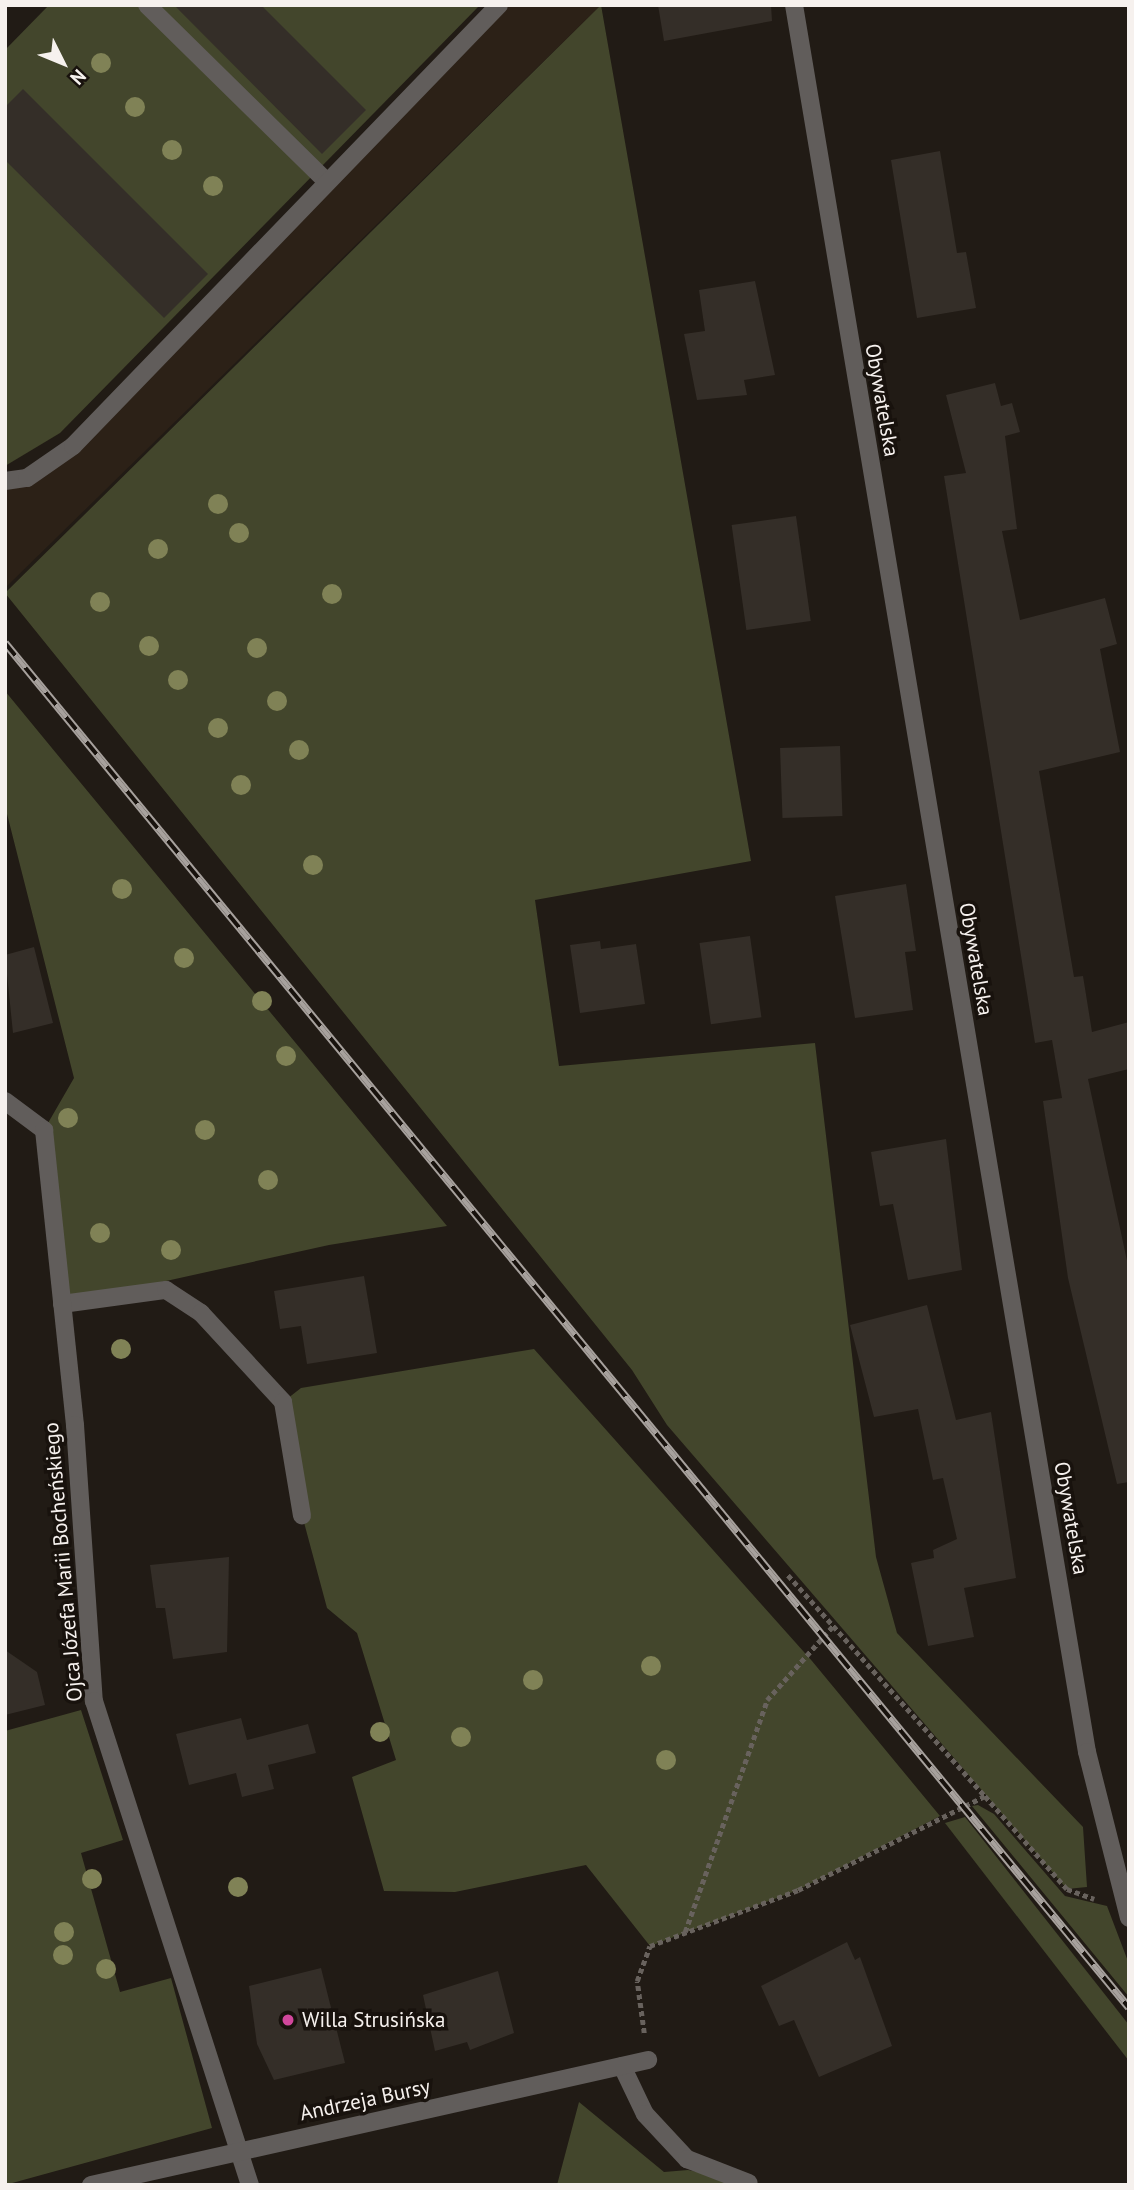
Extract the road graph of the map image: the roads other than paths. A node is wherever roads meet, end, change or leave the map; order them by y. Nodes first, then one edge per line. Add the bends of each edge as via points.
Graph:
1 (147, 5) edge
2 (499, 5) edge
3 (794, 5) edge
4 (327, 183) junction
5 (5, 481) edge
6 (5, 1101) edge
7 (62, 1304) junction
8 (302, 1515) dead end
9 (1123, 1861) edge
10 (1129, 1918) edge
11 (648, 2060) road end
12 (622, 2066) junction
13 (242, 2150) junction
14 (749, 2183) edge
15 (91, 2185) edge
16 (250, 2185) edge

1 - 4 street
2 - 4 street
3 - 9 street, Obywatelska via 1087,1752
4 - 5 street via 74,446 27,478
6 - 7 street, Ojca Józefa Marii Bocheńskiego via 44,1130
7 - 8 street via 166,1290 201,1313 282,1402
7 - 13 street, Ojca Józefa Marii Bocheńskiego via 94,1701
9 - 10 street, Obywatelska via 1123,1899
11 - 12 street, Andrzeja Bursy
12 - 13 street, Andrzeja Bursy
12 - 14 street via 645,2114 687,2159
13 - 15 street, Andrzeja Bursy
13 - 16 street, Ojca Józefa Marii Bocheńskiego

